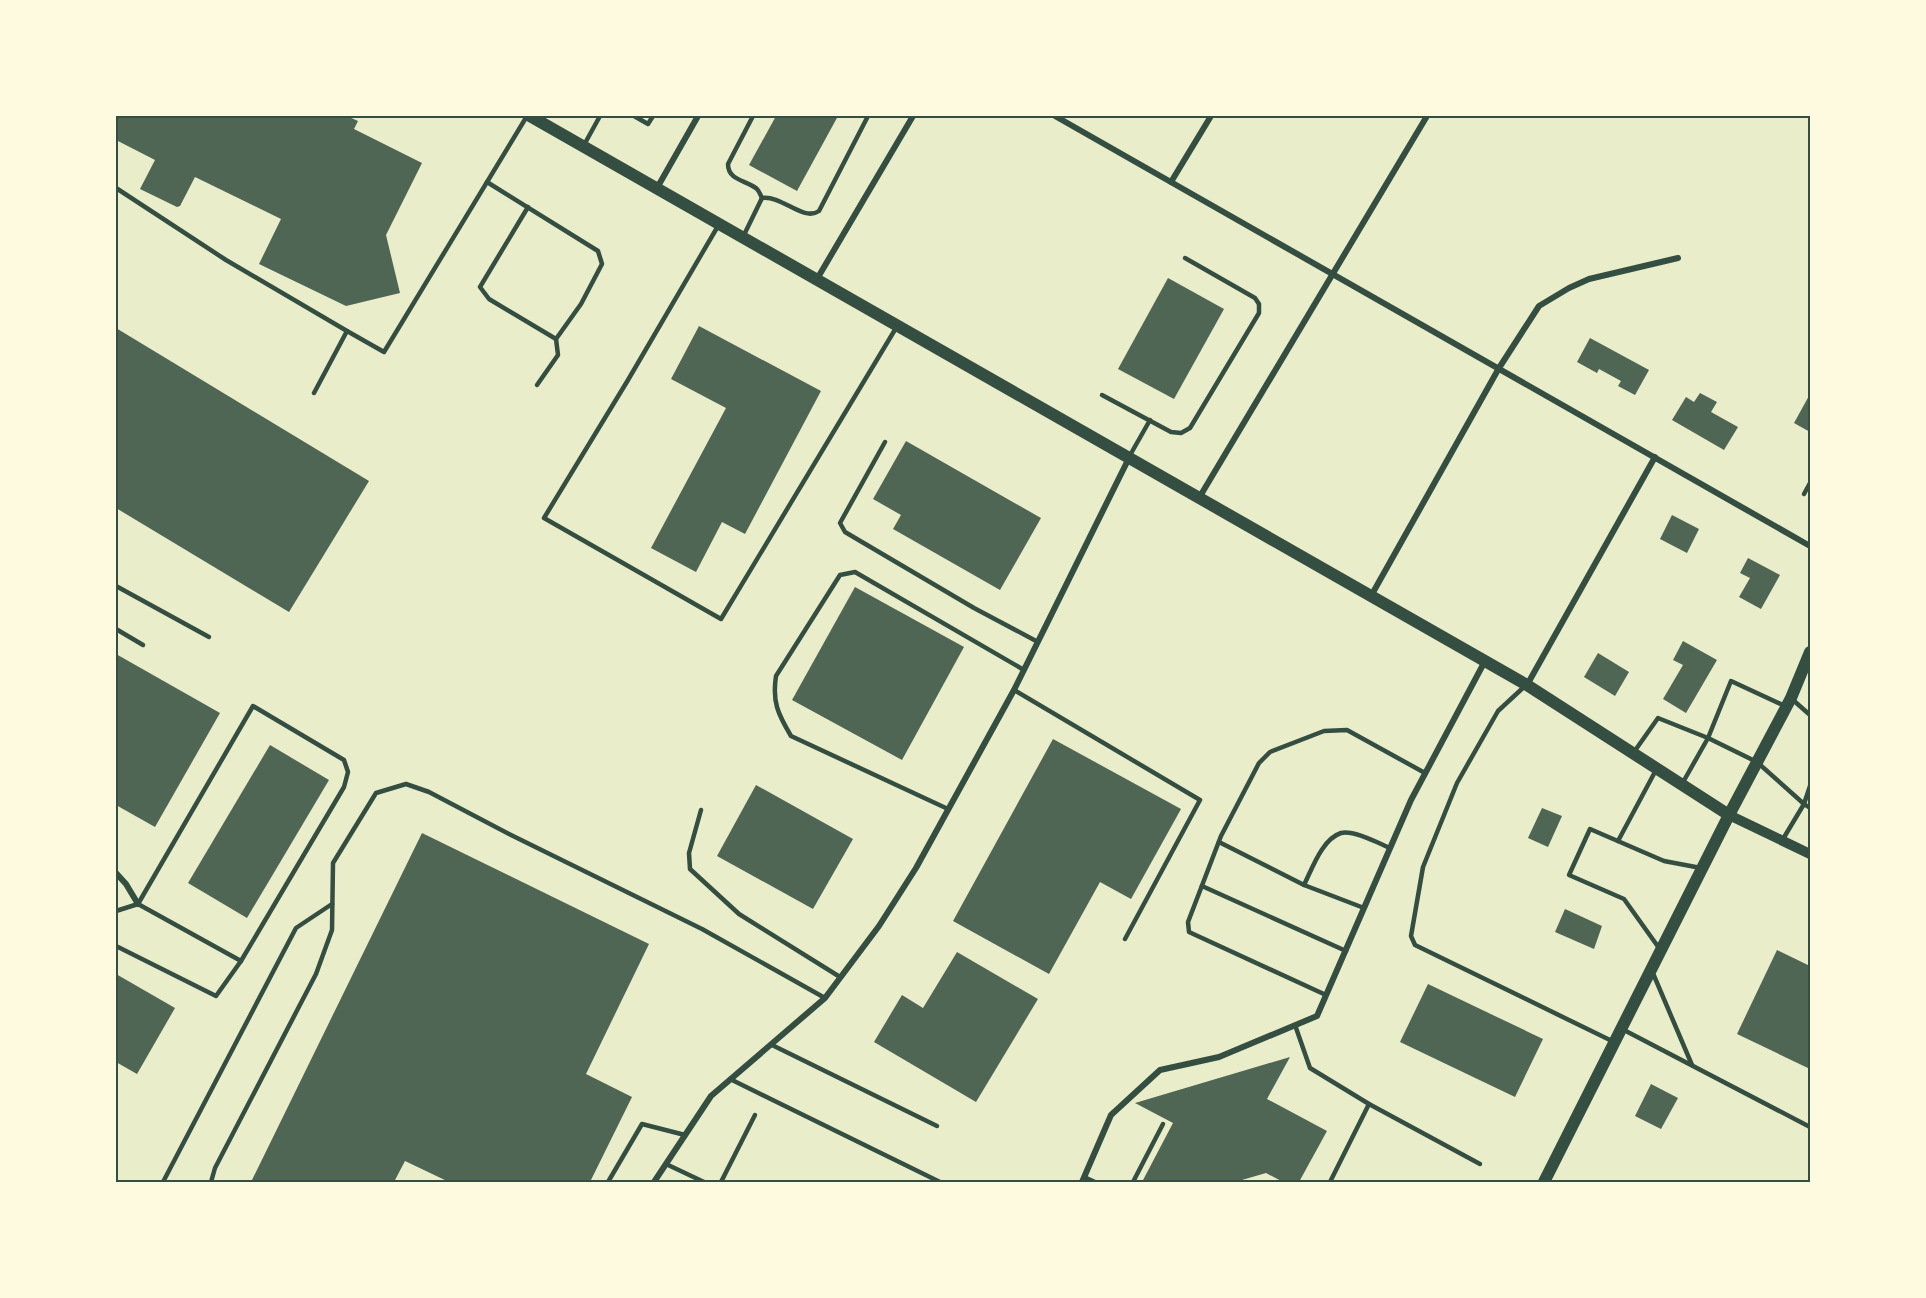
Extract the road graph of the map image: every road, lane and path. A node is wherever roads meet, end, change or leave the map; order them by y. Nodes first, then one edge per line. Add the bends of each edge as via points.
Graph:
1 (528, 116) edge
2 (600, 116) edge
3 (633, 116) edge
4 (652, 116) edge
5 (698, 116) edge
6 (753, 116) edge
7 (868, 116) edge
8 (913, 116) edge
9 (1055, 116) edge
10 (1211, 116) edge
11 (1428, 116) edge
12 (583, 146) junction
13 (487, 182) junction
14 (1172, 182) junction
15 (116, 188) edge
16 (657, 188) junction
17 (762, 198) junction
18 (528, 207) junction
19 (720, 224) junction
20 (743, 237) junction
21 (1185, 258) dead end
22 (1678, 258) dead end
23 (1333, 274) junction
24 (817, 279) junction
25 (898, 326) junction
26 (347, 332) junction
27 (556, 339) junction
28 (1499, 368) junction
29 (537, 386) dead end
30 (314, 393) dead end
31 (1102, 394) dead end
32 (1150, 420) junction
33 (885, 442) dead end
34 (1655, 457) junction
35 (1129, 458) junction
36 (1810, 483) edge
37 (1804, 494) dead end
38 (1199, 498) junction
39 (1810, 546) edge
40 (116, 586) edge
41 (1371, 596) junction
42 (116, 629) edge
43 (208, 637) dead end
44 (1038, 642) junction
45 (143, 645) dead end
46 (1810, 652) edge
47 (1485, 661) junction
48 (1024, 670) junction
49 (1527, 685) junction
50 (1014, 690) junction
51 (1789, 702) junction
52 (1810, 716) edge
53 (1708, 738) junction
54 (1633, 753) junction
55 (1757, 762) junction
56 (1657, 768) junction
57 (1425, 773) junction
58 (1682, 784) junction
59 (1810, 786) edge
60 (1804, 804) junction
61 (1810, 808) edge
62 (948, 809) junction
63 (701, 810) dead end
64 (1729, 815) junction
65 (1782, 840) junction
66 (1618, 841) junction
67 (1219, 842) junction
68 (1390, 848) junction
69 (1810, 855) edge
70 (1702, 868) junction
71 (116, 873) edge
72 (1304, 885) junction
73 (1202, 886) junction
74 (138, 904) junction
75 (333, 904) junction
76 (1364, 908) junction
77 (116, 911) edge
78 (1125, 939) dead end
79 (116, 946) edge
80 (1661, 950) junction
81 (1346, 951) junction
82 (241, 961) junction
83 (1651, 969) junction
84 (840, 977) junction
85 (1326, 995) junction
86 (825, 998) junction
87 (1295, 1025) junction
88 (1622, 1029) junction
89 (1615, 1042) junction
90 (772, 1045) junction
91 (1692, 1065) junction
92 (730, 1079) junction
93 (1369, 1104) junction
94 (755, 1115) dead end
95 (1163, 1124) dead end
96 (937, 1126) dead end
97 (1810, 1127) edge
98 (685, 1135) junction
99 (666, 1164) junction
100 (1480, 1164) dead end
101 (1083, 1180) edge
102 (163, 1182) edge
103 (211, 1182) edge
104 (608, 1182) edge
105 (654, 1182) edge
106 (704, 1182) edge
107 (721, 1182) edge
108 (940, 1182) edge
109 (1095, 1182) edge
110 (1133, 1182) edge
111 (1330, 1182) edge
112 (1544, 1182) edge

1 - 12 main road
1 - 13 lane
2 - 12 lane
3 - 4 lane via 648,124
5 - 16 street
6 - 17 lane via 728,171 758,190
7 - 17 lane via 819,211 806,214 771,197
8 - 24 street
9 - 14 street
10 - 14 street
11 - 23 street
12 - 16 main road
13 - 18 lane
13 - 26 lane via 384,352
14 - 23 street
15 - 26 lane
16 - 19 main road
17 - 20 lane
18 - 27 lane via 598,251 602,264 581,304
18 - 27 lane via 480,287 489,299
19 - 20 main road
19 - 25 lane via 544,518 721,619
20 - 24 main road
21 - 32 lane via 1255,298 1259,313 1190,428 1172,432
22 - 28 street via 1589,279 1543,302
23 - 28 street
23 - 38 street
24 - 25 main road
25 - 35 main road
26 - 30 lane
27 - 29 lane via 558,355
28 - 34 street
28 - 41 street
31 - 32 lane
32 - 35 lane
33 - 44 lane via 840,523 845,532
34 - 39 street
34 - 49 street
35 - 38 main road
35 - 44 street
36 - 37 lane
38 - 41 main road
40 - 43 lane
41 - 47 main road
42 - 45 lane
44 - 48 street
46 - 51 main road
47 - 49 main road
47 - 57 street
48 - 50 street
48 - 62 lane via 855,572 840,575 776,676 773,693 778,714 791,736
49 - 54 main road
49 - 89 lane via 1498,711 1457,783 1423,867 1410,936 1415,945
50 - 62 street
50 - 78 lane via 1200,800
51 - 52 lane
51 - 53 lane via 1731,681
51 - 55 main road
53 - 54 lane via 1658,718
53 - 55 lane
53 - 58 lane
54 - 56 main road
55 - 60 lane
55 - 64 main road
56 - 58 main road
56 - 66 lane
57 - 67 lane via 1347,730 1324,731 1270,752 1258,763
57 - 68 street
58 - 64 main road
59 - 60 lane
60 - 61 lane
60 - 65 lane
62 - 84 street via 879,926
63 - 84 lane via 689,853 690,869 740,914
64 - 65 street
64 - 70 main road
65 - 69 street
66 - 70 lane via 1664,861
66 - 80 lane via 1590,828 1569,875 1624,899
67 - 72 lane
67 - 73 lane
68 - 72 lane via 1341,833 1324,844
68 - 76 street
70 - 80 main road
71 - 74 street
72 - 76 lane
73 - 81 lane
73 - 85 lane via 1188,922 1189,932
74 - 77 lane
74 - 82 lane
74 - 82 lane via 253,706 344,760 348,772 344,787
75 - 86 lane via 333,863 353,829 376,792 406,784 702,929
75 - 102 lane via 296,928
75 - 103 lane via 332,930 316,974
76 - 81 street
79 - 82 lane via 216,996
80 - 83 main road
81 - 85 street
83 - 88 main road
83 - 91 lane
84 - 86 street
85 - 87 street via 1317,1016
86 - 90 street
87 - 93 lane via 1310,1068
87 - 101 street via 1219,1057 1160,1070 1111,1115
88 - 89 main road
88 - 91 lane
89 - 112 main road
90 - 92 street
90 - 96 lane
91 - 97 lane
92 - 98 street via 711,1096
92 - 108 lane
93 - 100 lane
93 - 111 lane
94 - 107 lane
95 - 110 lane
98 - 99 street
98 - 104 lane via 642,1124
99 - 105 street
99 - 106 lane
101 - 109 lane

